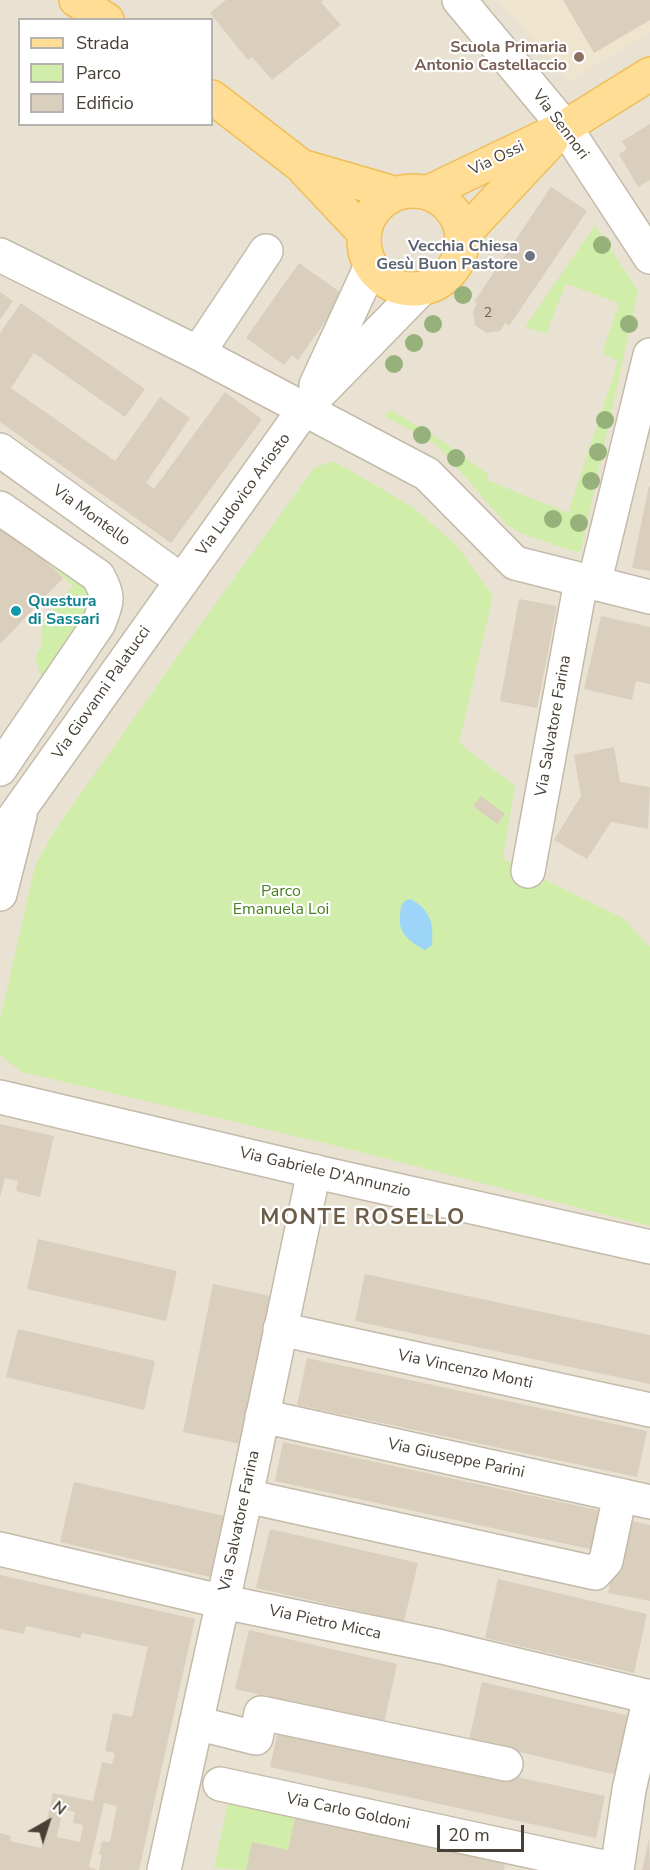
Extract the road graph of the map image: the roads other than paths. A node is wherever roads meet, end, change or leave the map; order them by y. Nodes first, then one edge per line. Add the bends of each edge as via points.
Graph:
1 (76, 0) edge
2 (108, 0) edge
3 (459, 0) edge
4 (104, 18) edge
5 (120, 18) edge
6 (650, 74) edge
7 (213, 98) edge
8 (565, 127) junction
9 (300, 165) junction
10 (429, 192) junction
11 (394, 193) junction
12 (638, 213) edge
13 (364, 233) junction
14 (463, 235) junction
15 (266, 251) dead end
16 (0, 255) edge
17 (650, 257) edge
18 (371, 266) junction
19 (421, 289) junction
20 (198, 353) junction
21 (650, 355) edge
22 (305, 408) junction
23 (0, 450) edge
24 (0, 508) edge
25 (182, 581) junction
26 (588, 583) junction
27 (650, 597) edge
28 (0, 769) edge
29 (11, 795) edge
30 (0, 837) edge
31 (528, 871) dead end
32 (0, 894) edge
33 (0, 1097) edge
34 (314, 1171) junction
35 (650, 1247) edge
36 (280, 1329) junction
37 (650, 1410) edge
38 (262, 1416) junction
39 (246, 1496) junction
40 (635, 1499) edge
41 (0, 1549) edge
42 (224, 1602) junction
43 (650, 1697) edge
44 (196, 1723) junction
45 (506, 1764) dead end
46 (220, 1784) dead end
47 (164, 1870) edge
48 (617, 1870) edge

1 - 4 main road
2 - 5 main road
3 - 8 street, Via Sennori
6 - 8 main road, Via Ossi
7 - 9 main road
8 - 10 main road, Via Ossi
8 - 12 street, Via Sennori
8 - 14 main road, Via Ossi
9 - 11 main road
9 - 13 main road
10 - 11 main road via 412,189
10 - 14 main road via 453,210
11 - 13 main road via 374,209
12 - 17 street, Via Sennori
13 - 18 main road
14 - 19 main road via 461,255 453,271 438,283
15 - 20 street
16 - 20 street
18 - 19 main road via 398,287
18 - 22 street, Via Ludovico Ariosto
19 - 22 street, Via Ludovico Ariosto
20 - 22 street
21 - 26 street, Via Salvatore Farina
22 - 25 street, Via Ludovico Ariosto
22 - 26 street via 427,474 515,563
23 - 25 street, Via Montello
24 - 28 street via 98,576 107,593 99,623
25 - 29 street, Via Giovanni Palatucci
26 - 27 street
26 - 31 street, Via Salvatore Farina
29 - 30 street, Via Giovanni Palatucci
29 - 32 street, Via Giovanni Palatucci
33 - 34 street, Via Gabriele D'Annunzio
34 - 35 street, Via Gabriele D'Annunzio
34 - 36 street, Via Salvatore Farina
36 - 37 street, Via Vincenzo Monti
36 - 38 street, Via Salvatore Farina
38 - 39 street, Via Salvatore Farina
38 - 40 street, Via Giuseppe Parini
39 - 40 street via 595,1573 606,1562
39 - 42 street, Via Salvatore Farina
41 - 42 street, Via Pietro Micca
42 - 43 street, Via Pietro Micca via 442,1647
42 - 44 street, Via Salvatore Farina
43 - 48 street via 629,1790
44 - 45 street via 256,1738 261,1713
44 - 47 street, Via Salvatore Farina
46 - 48 street, Via Carlo Goldoni

